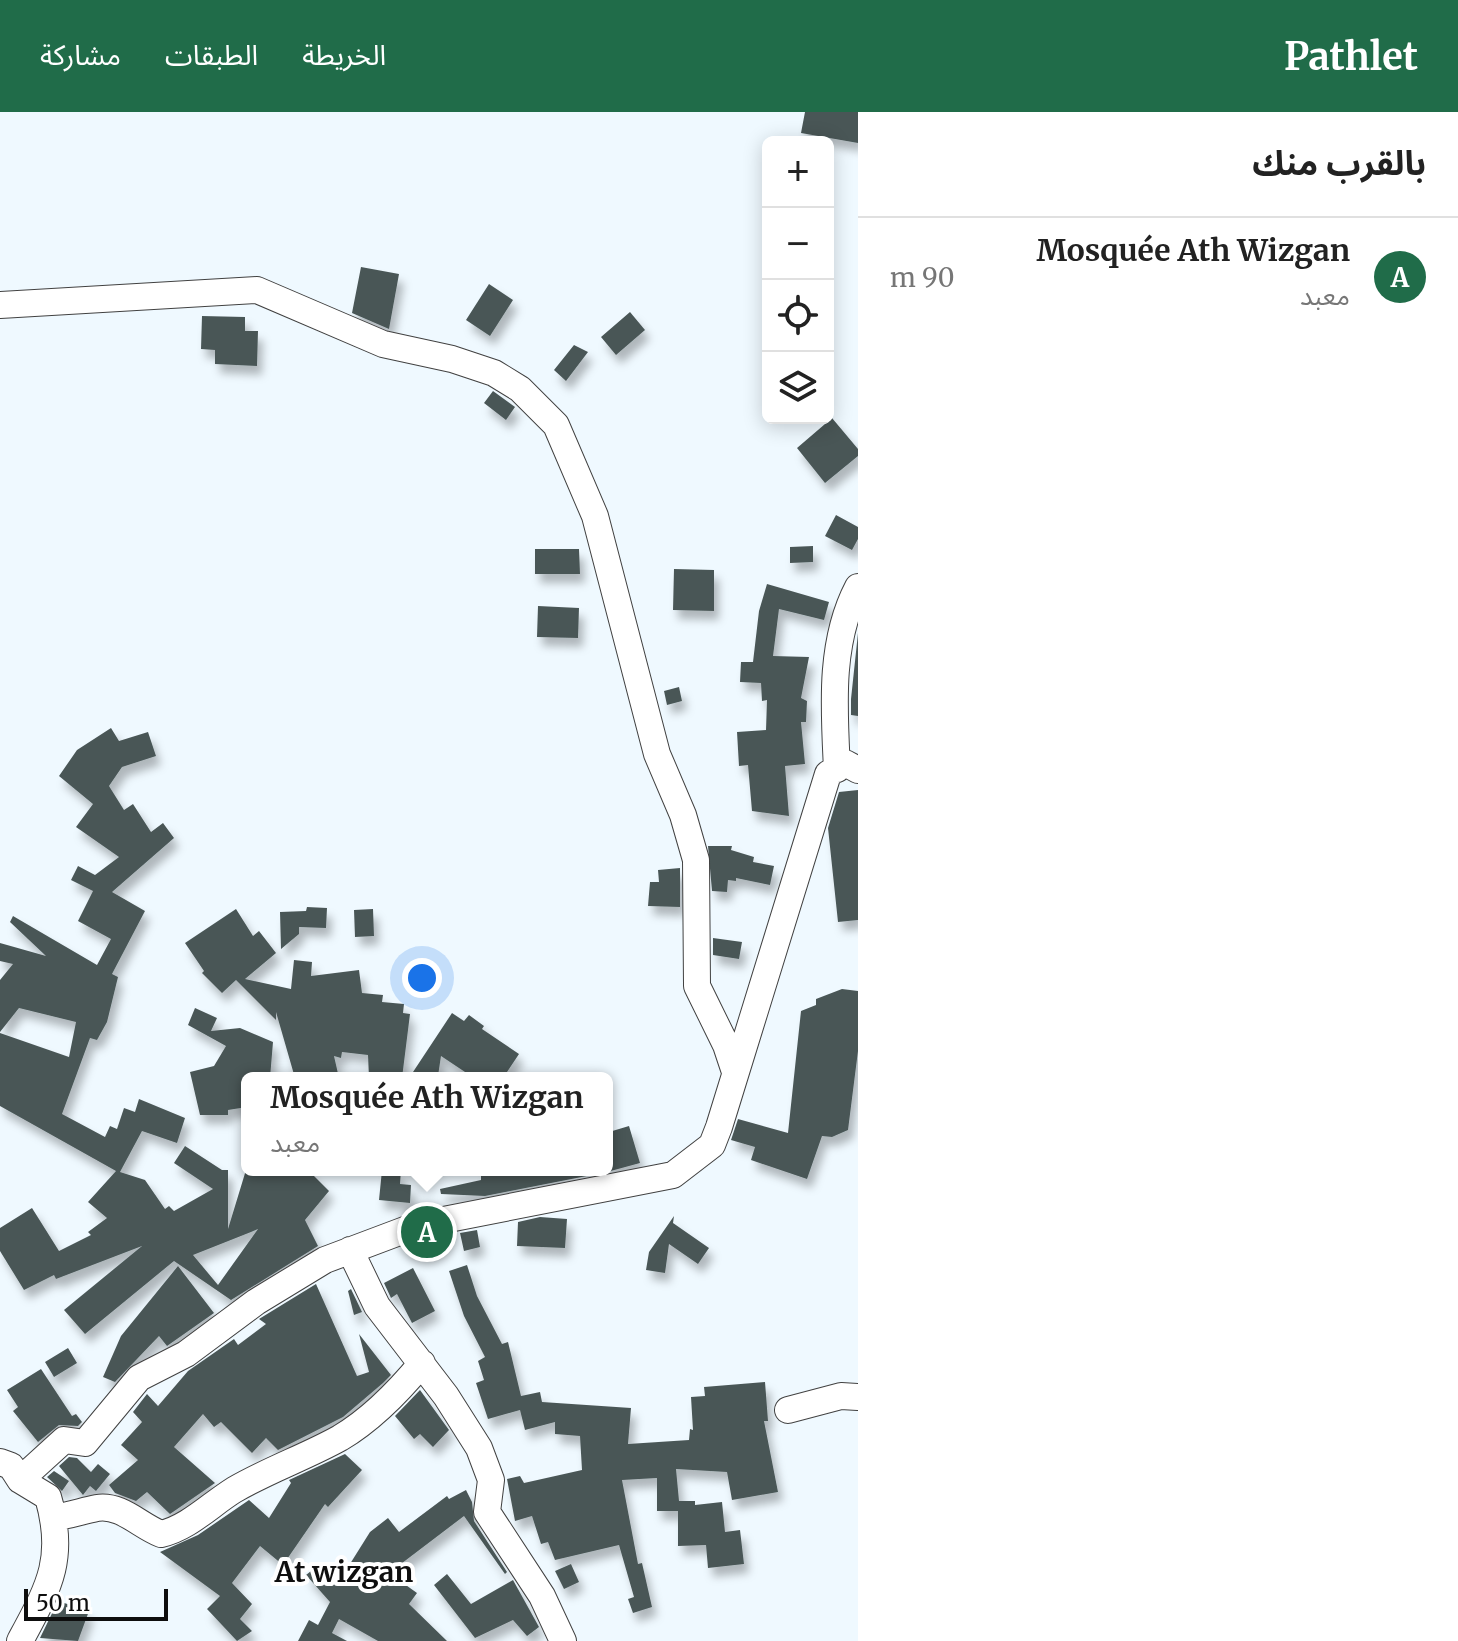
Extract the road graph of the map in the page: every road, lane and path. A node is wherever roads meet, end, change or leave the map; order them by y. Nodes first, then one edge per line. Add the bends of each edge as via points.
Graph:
1 (0, 305) edge
2 (858, 587) edge
3 (847, 769) edge
4 (735, 1072) junction
5 (350, 1250) junction
6 (422, 1363) junction
7 (858, 1397) edge
8 (788, 1410) dead end
9 (0, 1462) edge
10 (20, 1480) junction
11 (54, 1517) junction
12 (20, 1641) edge
13 (563, 1641) edge

1 - 4 street via 257,290 383,344 494,373 520,389 556,425 595,516 657,754 696,860 697,986
2 - 3 street via 845,613 834,692
3 - 4 street via 828,774 812,816
4 - 5 street via 712,1145 673,1175 418,1225
5 - 6 street via 377,1306
5 - 10 street via 303,1272 186,1354 139,1378 85,1443 64,1440
6 - 11 street via 398,1392 341,1437 252,1479 183,1527 161,1534 134,1518 99,1508
6 - 13 street via 479,1448 491,1480 487,1512 542,1596
7 - 8 street via 841,1396
9 - 10 street via 11,1466
10 - 11 street via 48,1497
11 - 12 street via 54,1574

